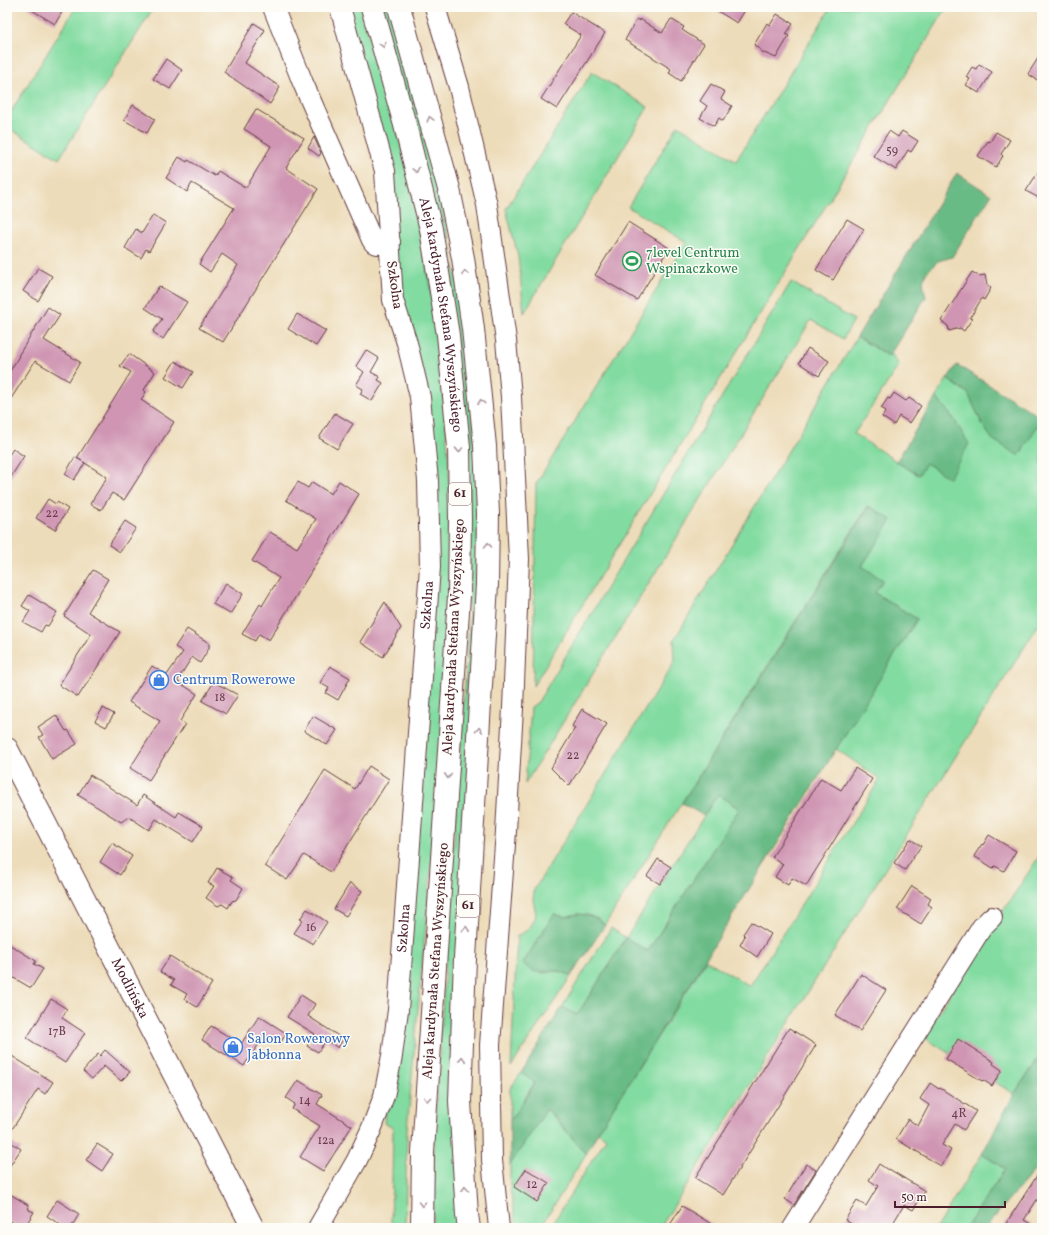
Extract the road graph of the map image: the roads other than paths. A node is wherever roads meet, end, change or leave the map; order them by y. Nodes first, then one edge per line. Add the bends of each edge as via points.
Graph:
1 (273, 7) edge
2 (340, 7) edge
3 (372, 7) edge
4 (399, 7) edge
5 (435, 7) edge
6 (390, 242) junction
7 (7, 749) edge
8 (992, 917) dead end
9 (253, 1228) edge
10 (318, 1228) edge
11 (422, 1228) edge
12 (469, 1228) edge
13 (499, 1228) edge
14 (793, 1228) edge

1 - 6 street, Szkolna via 303,83 372,240 378,244
2 - 6 street via 385,171
3 -> 11 main road, Aleja kardynała Stefana Wyszyńskiego / 61 via 431,229 448,335 459,447 459,596 423,1152
12 -> 4 main road, Aleja kardynała Stefana Wyszyńskiego / 61 via 460,1101 465,958 487,584 488,513 485,446 474,329 463,258 449,189
5 - 13 street via 459,87 487,205 506,340 511,397 518,567 506,831 490,1045 492,1160
6 - 10 street, Szkolna via 393,300 420,397 428,481 430,567 398,1010 384,1096 357,1160
7 - 9 main road, Modlińska
8 - 14 street via 982,928

